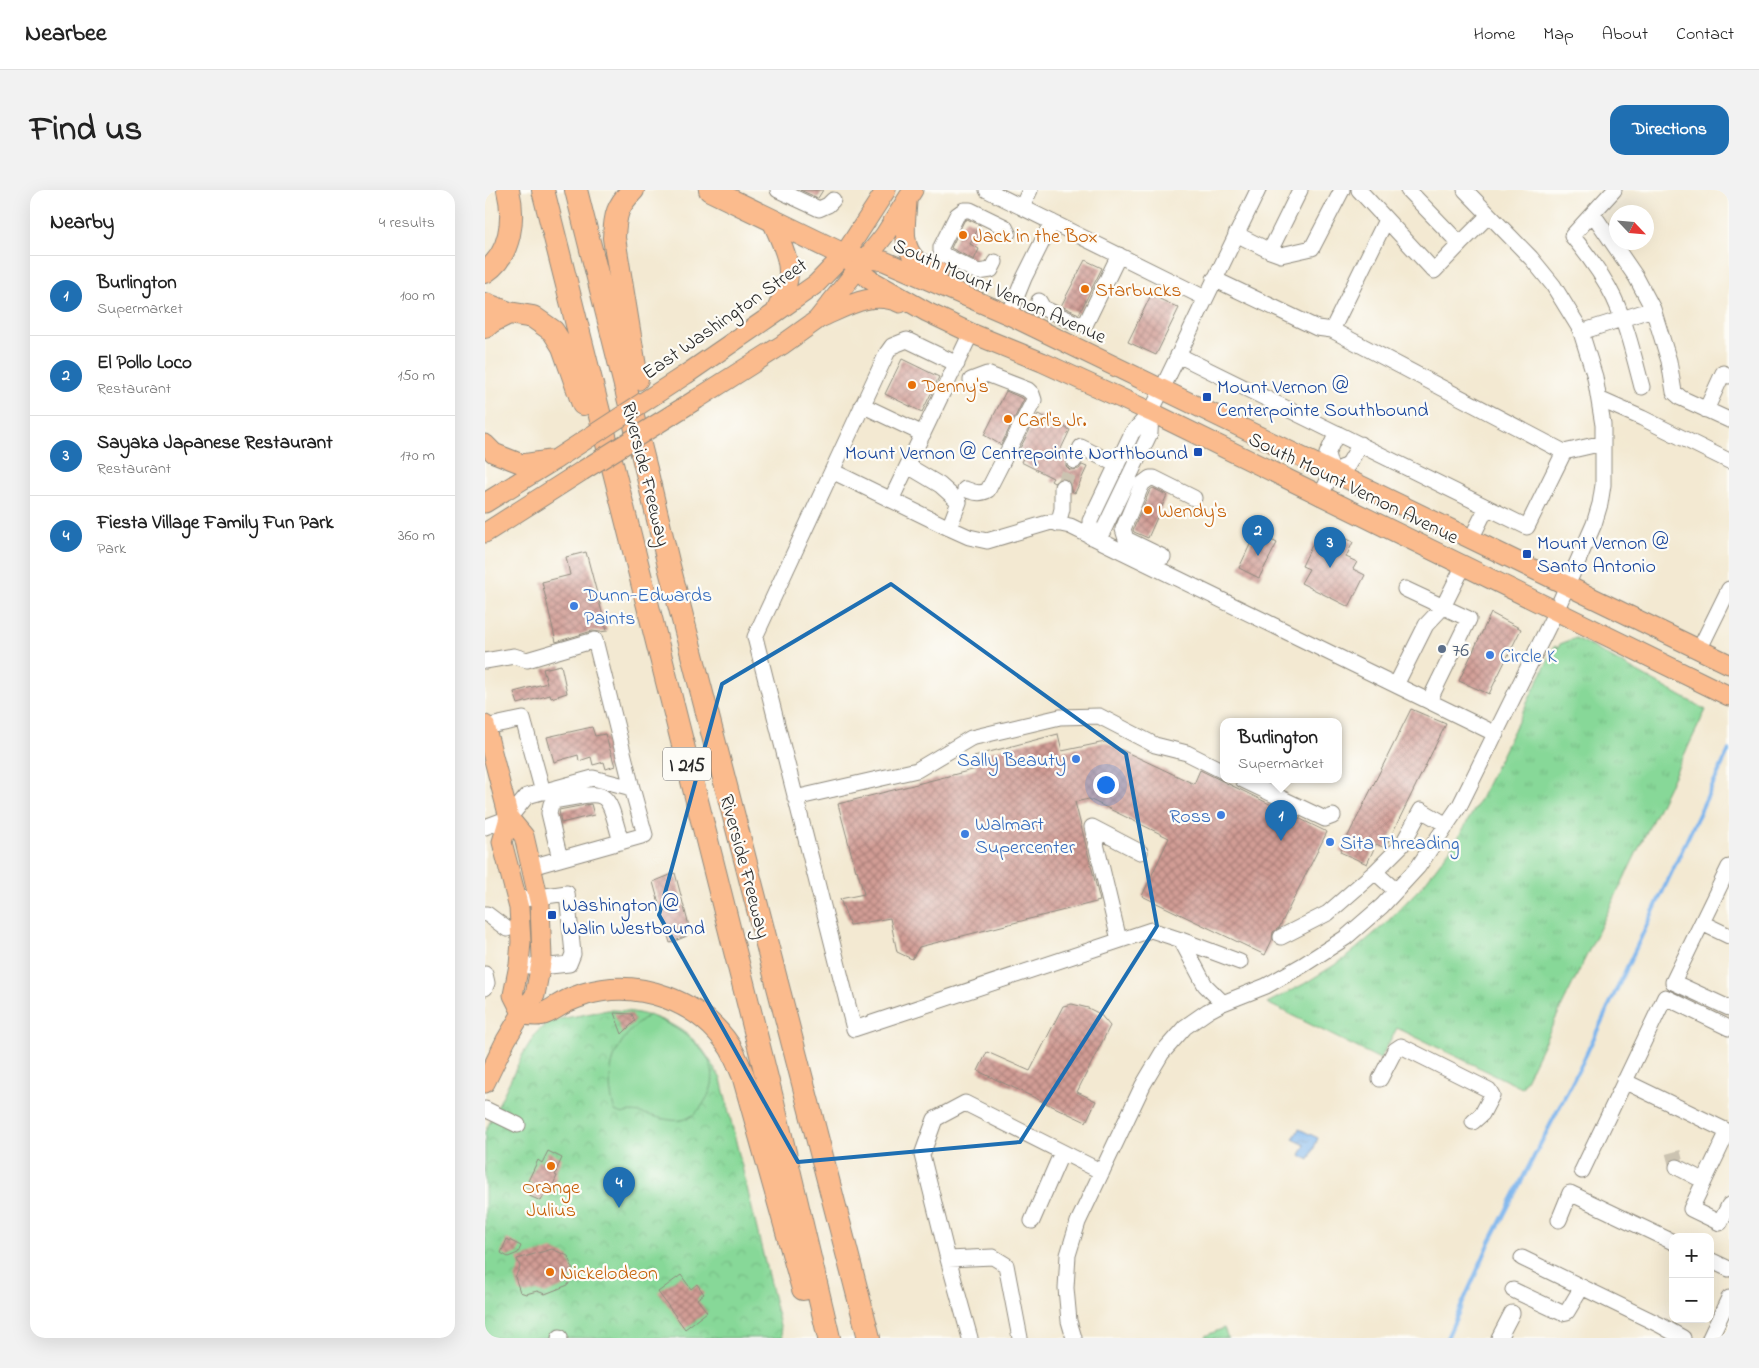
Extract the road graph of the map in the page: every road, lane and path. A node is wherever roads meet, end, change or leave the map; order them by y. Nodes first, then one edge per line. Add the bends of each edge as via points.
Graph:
1 (508, 190) edge
2 (543, 190) edge
3 (576, 190) edge
4 (633, 190) edge
5 (710, 190) edge
6 (778, 190) edge
7 (886, 190) edge
8 (987, 190) edge
9 (1030, 190) edge
10 (1258, 190) edge
11 (1300, 190) edge
12 (1342, 190) edge
13 (1359, 190) edge
14 (1408, 190) edge
15 (1465, 190) edge
16 (1615, 190) edge
17 (910, 195) edge
18 (833, 200) dead end
19 (1022, 207) junction
20 (1593, 214) junction
21 (1489, 215) junction
22 (1385, 220) junction
23 (772, 221) junction
24 (1052, 222) junction
25 (1008, 234) dead end
26 (1236, 234) junction
27 (510, 237) junction
28 (1460, 244) junction
29 (485, 250) edge
30 (1270, 251) junction
31 (1119, 255) junction
32 (856, 261) junction
33 (995, 262) dead end
34 (485, 272) edge
35 (1214, 279) junction
36 (1205, 298) junction
37 (1039, 301) dead end
38 (485, 304) edge
39 (981, 304) junction
40 (1653, 309) junction
41 (927, 312) junction
42 (509, 313) junction
43 (775, 314) junction
44 (1009, 315) junction
45 (1622, 319) junction
46 (817, 320) junction
47 (485, 328) edge
48 (1332, 330) junction
49 (1581, 332) junction
50 (971, 334) junction
51 (1178, 355) junction
52 (957, 364) junction
53 (1729, 376) edge
54 (971, 380) dead end
55 (1642, 387) dead end
56 (1161, 389) junction
57 (1599, 399) junction
58 (863, 405) junction
59 (1706, 410) junction
60 (1151, 412) junction
61 (1729, 420) edge
62 (1337, 433) junction
63 (923, 434) junction
64 (1603, 443) junction
65 (485, 444) edge
66 (1360, 444) junction
67 (1564, 452) junction
68 (556, 459) junction
69 (1074, 461) tunnel mouth
70 (1729, 461) edge
71 (1117, 465) junction
72 (907, 466) junction
73 (832, 471) junction
74 (1332, 472) junction
75 (1062, 487) tunnel mouth
76 (965, 489) dead end
77 (1320, 497) junction
78 (1194, 498) dead end
79 (891, 500) junction
80 (485, 503) edge
81 (1487, 507) junction
82 (1058, 524) junction
83 (949, 528) junction
84 (485, 533) edge
85 (1091, 537) junction
86 (1471, 539) junction
87 (631, 545) junction
88 (1163, 557) dead end
89 (1464, 565) junction
90 (669, 566) junction
91 (1568, 586) junction
92 (1405, 589) dead end
93 (1729, 589) edge
94 (1443, 607) junction
95 (1556, 611) junction
96 (1699, 650) junction
97 (485, 661) edge
98 (1729, 664) edge
99 (1396, 685) junction
100 (1729, 696) edge
101 (1429, 701) junction
102 (485, 726) edge
103 (1496, 734) junction
104 (1220, 770) edge
105 (1249, 783) edge
106 (632, 788) junction
107 (543, 792) junction
108 (795, 798) junction
109 (1333, 816) dead end
110 (509, 818) junction
111 (1447, 825) junction
112 (485, 827) edge
113 (621, 842) junction
114 (1140, 852) dead end
115 (560, 859) junction
116 (531, 867) junction
117 (1729, 867) edge
118 (1375, 872) junction
119 (1396, 891) junction
120 (537, 896) junction
121 (517, 900) junction
122 (485, 914) edge
123 (1702, 923) junction
124 (507, 930) dead end
125 (1729, 936) edge
126 (1281, 937) dead end
127 (1119, 940) junction
128 (1181, 940) junction
129 (1240, 962) dead end
130 (519, 965) junction
131 (540, 967) junction
132 (485, 974) edge
133 (1205, 985) junction
134 (485, 988) edge
135 (1223, 1003) junction
136 (1729, 1008) edge
137 (1208, 1011) junction
138 (522, 1013) junction
139 (1729, 1028) edge
140 (1380, 1079) dead end
141 (1624, 1081) junction
142 (485, 1083) edge
143 (485, 1109) edge
144 (1473, 1122) dead end
145 (518, 1125) dead end
146 (1728, 1132) edge
147 (1062, 1152) junction
148 (1677, 1166) dead end
149 (1582, 1171) dead end
150 (1102, 1172) junction
151 (1704, 1181) junction
152 (1729, 1205) edge
153 (1559, 1220) dead end
154 (1032, 1222) dead end
155 (1669, 1240) edge
156 (1522, 1258) dead end
157 (948, 1259) junction
158 (1714, 1262) edge
159 (1729, 1268) edge
160 (1581, 1287) junction
161 (1513, 1290) dead end
162 (1729, 1298) edge
163 (1511, 1314) dead end
164 (1677, 1337) edge
165 (829, 1338) edge
166 (869, 1338) edge
167 (970, 1338) edge
168 (1020, 1338) edge
169 (1075, 1338) edge
170 (1499, 1338) edge
171 (1710, 1338) edge

1 - 27 highway
2 - 87 highway, Riverside Freeway / I 215
3 - 90 highway, Riverside Freeway / I 215
4 - 90 highway via 617,210 614,238 636,373 665,498
5 - 23 highway
6 - 18 street via 819,209
7 - 32 main road, East Washington Street
8 - 19 street
9 - 19 street
10 - 26 street
11 - 30 street
12 - 30 street via 1313,248 1281,254
13 - 22 street
14 - 28 street
15 - 21 street
16 - 20 street
17 - 32 main road, East Washington Street via 884,236
17 - 39 main road via 906,238 910,253 965,285
19 - 24 street
20 - 40 street via 1636,277
20 - 45 street via 1572,236 1605,282
21 - 28 street
21 - 49 street via 1531,258 1553,286
22 - 28 street via 1434,270
22 - 48 street
23 - 32 highway
23 - 43 main road via 784,248 789,272
24 - 31 street
24 - 44 street
25 - 33 street via 1005,227 997,222 964,210 957,215 941,246 944,255 978,272 991,270
26 - 30 street
26 - 35 street
27 - 29 highway
27 - 34 highway via 499,257
31 - 36 street
31 - 37 street via 1086,323 1078,324 1043,308
32 - 39 main road, South Mount Vernon Avenue via 894,264
32 - 41 main road, South Mount Vernon Avenue via 869,279
32 - 43 main road, East Washington Street via 816,284
32 - 46 main road, East Washington Street
35 - 36 street
35 - 48 street via 1317,328
36 - 51 street
38 - 42 highway
39 - 44 main road, South Mount Vernon Avenue
40 - 45 street
40 - 59 street via 1669,361 1674,392
41 - 46 main road via 879,297 862,300
41 - 50 main road, South Mount Vernon Avenue
42 - 47 highway
42 - 87 highway via 533,317 559,338
43 - 68 main road, East Washington Street, bridge
44 - 56 main road, South Mount Vernon Avenue
45 - 49 street
45 - 55 street
46 - 84 main road, East Washington Street, bridge
48 - 67 street
49 - 57 street
50 - 52 street
50 - 60 main road, South Mount Vernon Avenue via 1042,362
51 - 56 street
51 - 62 street
52 - 58 street via 907,340 901,341 887,353
52 - 63 street
53 - 59 street via 1723,373
54 - 76 street via 987,374 1027,390 1034,400 988,490 976,493
56 - 60 street
56 - 74 main road, South Mount Vernon Avenue
57 - 64 street
57 - 70 street
58 - 63 street
58 - 73 street
59 - 61 street
60 - 71 street via 1132,432
60 - 77 main road, South Mount Vernon Avenue
60 - 85 street via 1150,433 1103,531
62 - 66 street
62 - 74 street via 1327,454
63 - 72 street
64 - 67 street
64 - 91 street via 1600,504
65 - 68 main road via 494,453 522,464
66 - 74 street via 1348,465
66 - 81 street
67 - 81 street via 1527,527
68 - 80 main road, East Washington Street
69 - 71 street via 1081,448
71 - 85 street via 1091,521
72 - 79 street
72 - 83 street via 940,485 959,502
73 - 79 street
73 - 108 street via 755,637
74 - 77 street
74 - 86 main road, South Mount Vernon Avenue
75 - 82 street
77 - 89 main road, South Mount Vernon Avenue
78 - 88 street via 1154,478 1142,484 1123,534 1126,539
79 - 83 street
81 - 86 street
82 - 83 street via 1051,522 987,541
82 - 85 street via 1070,526
85 - 99 street
86 - 91 main road, South Mount Vernon Avenue
87 - 165 highway, Riverside Freeway / I 215 via 775,1107
89 - 94 street
89 - 95 main road, South Mount Vernon Avenue
90 - 166 highway, Riverside Freeway / I 215
91 - 95 street
91 - 96 main road, South Mount Vernon Avenue
92 - 94 street
93 - 96 street
94 - 99 street via 1426,625
94 - 101 street via 1469,619
95 - 100 main road, South Mount Vernon Avenue
95 - 103 street
96 - 98 main road, South Mount Vernon Avenue
97 - 106 street via 514,656 527,660 595,640
99 - 101 street
101 - 103 street
102 - 107 street via 523,719
102 - 110 main road
103 - 111 street
104 - 108 street via 1187,753 1155,745 1099,716 1060,717 971,738 917,770
105 - 109 street via 1325,819
106 - 107 street via 593,778
106 - 113 street via 645,835
107 - 110 street via 527,796
108 - 127 street via 854,1029
110 - 112 street
110 - 116 main road via 524,836
110 - 121 main road via 502,842
111 - 118 street via 1421,810 1402,845
111 - 119 street via 1418,868
113 - 115 street
113 - 115 street via 613,810 606,798 591,794 555,801 549,812
114 - 127 street via 1091,827
115 - 116 street
116 - 120 main road
117 - 123 street
118 - 119 street
118 - 126 street via 1328,913
119 - 135 street via 1345,938 1266,986
120 - 121 street
120 - 131 main road
120 - 131 street via 567,893 573,954 569,964
121 - 130 main road via 521,936
122 - 124 street
123 - 125 street
123 - 136 street via 1673,982
127 - 128 street via 1151,930
128 - 129 street
128 - 133 street
130 - 131 street
130 - 138 main road via 513,995
131 - 138 main road via 535,995
132 - 134 street
133 - 135 street
133 - 137 street
135 - 137 street
137 - 150 street via 1185,1027 1162,1053 1143,1085
138 - 142 main road
138 - 165 highway via 534,1016 549,1013 588,994 615,989 641,990 665,996 711,1023 730,1047 743,1075 808,1308
139 - 141 street via 1665,997
140 - 144 street via 1395,1050 1401,1046 1489,1090 1492,1095 1483,1114
141 - 146 street
141 - 149 street
143 - 145 street
146 - 151 street
147 - 150 street
147 - 154 street
147 - 157 street via 965,1103 935,1119 922,1155
148 - 151 street
150 - 169 street via 1078,1222 1068,1256 1066,1288 1069,1321
151 - 152 street via 1691,1209 1720,1223
153 - 155 street via 1570,1193
156 - 160 street
157 - 167 street
157 - 168 street via 993,1257 1006,1265
158 - 159 street
160 - 161 street via 1571,1308 1561,1313
160 - 164 street via 1661,1325
162 - 171 street
163 - 170 street

